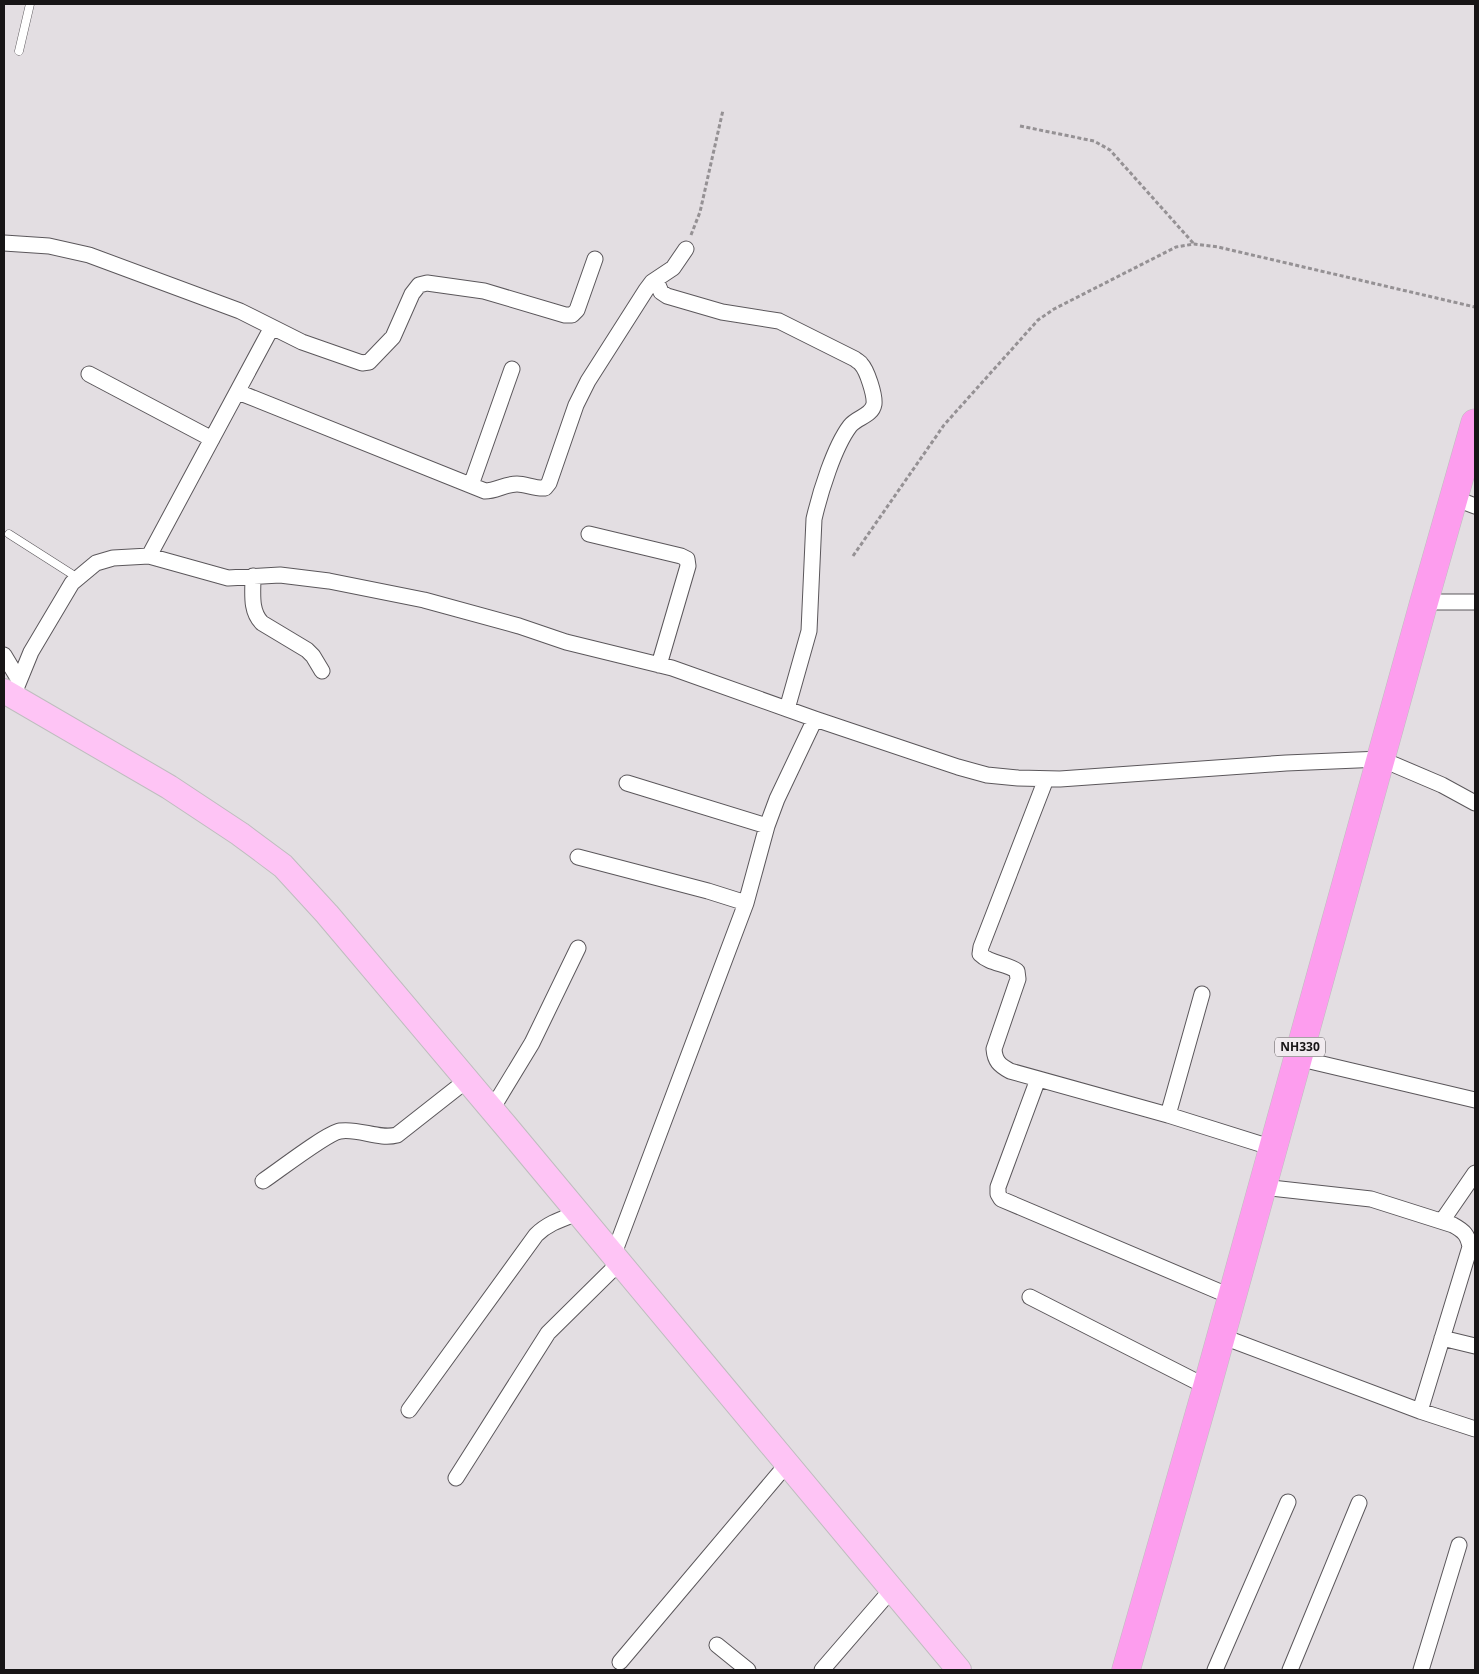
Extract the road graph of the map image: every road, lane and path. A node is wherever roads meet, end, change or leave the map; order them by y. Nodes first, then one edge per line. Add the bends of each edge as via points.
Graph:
1 (30, 4) edge
2 (20, 51) dead end
3 (723, 110) dead end
4 (1020, 126) dead end
5 (4, 243) edge
6 (1194, 244) junction
7 (686, 249) joint
8 (595, 259) dead end
9 (656, 280) junction
10 (1475, 307) edge
11 (272, 327) junction
12 (512, 369) dead end
13 (89, 374) dead end
14 (238, 392) junction
15 (1475, 423) edge
16 (212, 439) junction
17 (471, 485) junction
18 (1464, 502) edge
19 (9, 534) dead end
20 (589, 534) dead end
21 (149, 556) junction
22 (853, 556) dead end
23 (253, 576) junction
24 (78, 578) junction
25 (1424, 602) junction
26 (1475, 602) edge
27 (4, 655) edge
28 (658, 664) junction
29 (322, 671) dead end
30 (12, 689) edge
31 (787, 709) junction
32 (815, 719) junction
33 (1381, 759) junction
34 (1046, 779) junction
35 (627, 783) dead end
36 (1475, 803) edge
37 (767, 826) junction
38 (578, 857) dead end
39 (746, 903) junction
40 (578, 948) dead end
41 (1202, 994) dead end
42 (1297, 1058) junction
43 (1038, 1079) junction
44 (467, 1080) junction
45 (1475, 1100) edge
46 (492, 1109) junction
47 (1168, 1115) junction
48 (1273, 1148) junction
49 (1475, 1173) edge
50 (263, 1181) dead end
51 (1262, 1187) junction
52 (578, 1213) junction
53 (1442, 1221) junction
54 (1473, 1248) edge
55 (616, 1259) junction
56 (1030, 1297) dead end
57 (1232, 1297) junction
58 (1221, 1336) junction
59 (1442, 1338) junction
60 (1475, 1346) edge
61 (1207, 1387) junction
62 (409, 1410) dead end
63 (1420, 1411) junction
64 (1475, 1429) edge
65 (787, 1464) junction
66 (456, 1478) dead end
67 (1288, 1502) dead end
68 (1359, 1503) dead end
69 (1459, 1545) dead end
70 (892, 1589) junction
71 (717, 1645) dead end
72 (620, 1662) dead end
73 (748, 1670) edge
74 (822, 1670) edge
75 (959, 1670) edge
76 (1126, 1670) edge
77 (1215, 1670) edge
78 (1290, 1670) edge
79 (1421, 1670) edge

1 - 2 lane
3 - 7 path via 700,212
4 - 6 path via 1094,141 1110,150
5 - 11 street via 49,246 89,255 240,311
6 - 10 path
6 - 22 path via 1176,247 1038,320 944,425
7 - 9 street via 673,268
8 - 11 street via 577,310 572,315 484,292 427,283 419,285 393,337 368,362 362,363 302,342
9 - 17 street via 646,290 588,381 545,488 518,484 485,491
9 - 31 street via 661,292 667,296 722,312 779,321 855,359 862,364 874,396 871,412 851,424 846,432 816,508 809,631
11 - 14 street
12 - 17 street
13 - 16 street
14 - 16 street
14 - 17 street
15 - 18 highway, NH330
16 - 21 street
18 - 25 highway, NH330
19 - 24 lane
20 - 28 street via 687,559 688,566
21 - 23 street via 228,578
21 - 24 street via 113,558 96,563
23 - 28 street via 280,575 329,581 424,600 566,642
23 - 29 street via 256,617 307,650
24 - 30 street via 41,635
25 - 26 street
25 - 33 highway, NH330
27 - 30 street
28 - 31 street
30 - 44 main road via 169,787 283,866
31 - 32 street
32 - 34 street via 958,767 987,774
32 - 37 street
33 - 34 street
33 - 36 street
33 - 42 highway, NH330
34 - 43 street via 980,954 984,959 1017,971 1018,978 994,1049 995,1059 1010,1071
35 - 37 street
37 - 39 street
38 - 39 street
39 - 55 street
40 - 46 street via 532,1043
41 - 47 street
42 - 45 street
42 - 48 highway, NH330
43 - 47 street
43 - 57 street via 998,1187 1001,1198
44 - 46 main road
44 - 50 street via 397,1135 382,1137 340,1130
46 - 52 main road
47 - 48 street
48 - 51 highway, NH330
49 - 53 street
51 - 53 street via 1371,1199
51 - 57 highway, NH330
52 - 55 main road
52 - 62 street via 554,1222 536,1235
53 - 54 street via 1463,1230
54 - 59 street
55 - 65 main road
55 - 66 street via 548,1333
56 - 61 street
57 - 58 highway, NH330
58 - 61 highway, NH330
58 - 63 street
59 - 60 street
59 - 63 street
61 - 76 highway, NH330
63 - 64 street
65 - 70 main road
65 - 72 street
67 - 77 street
68 - 78 street
69 - 79 street
70 - 74 street
70 - 75 main road
71 - 73 street

